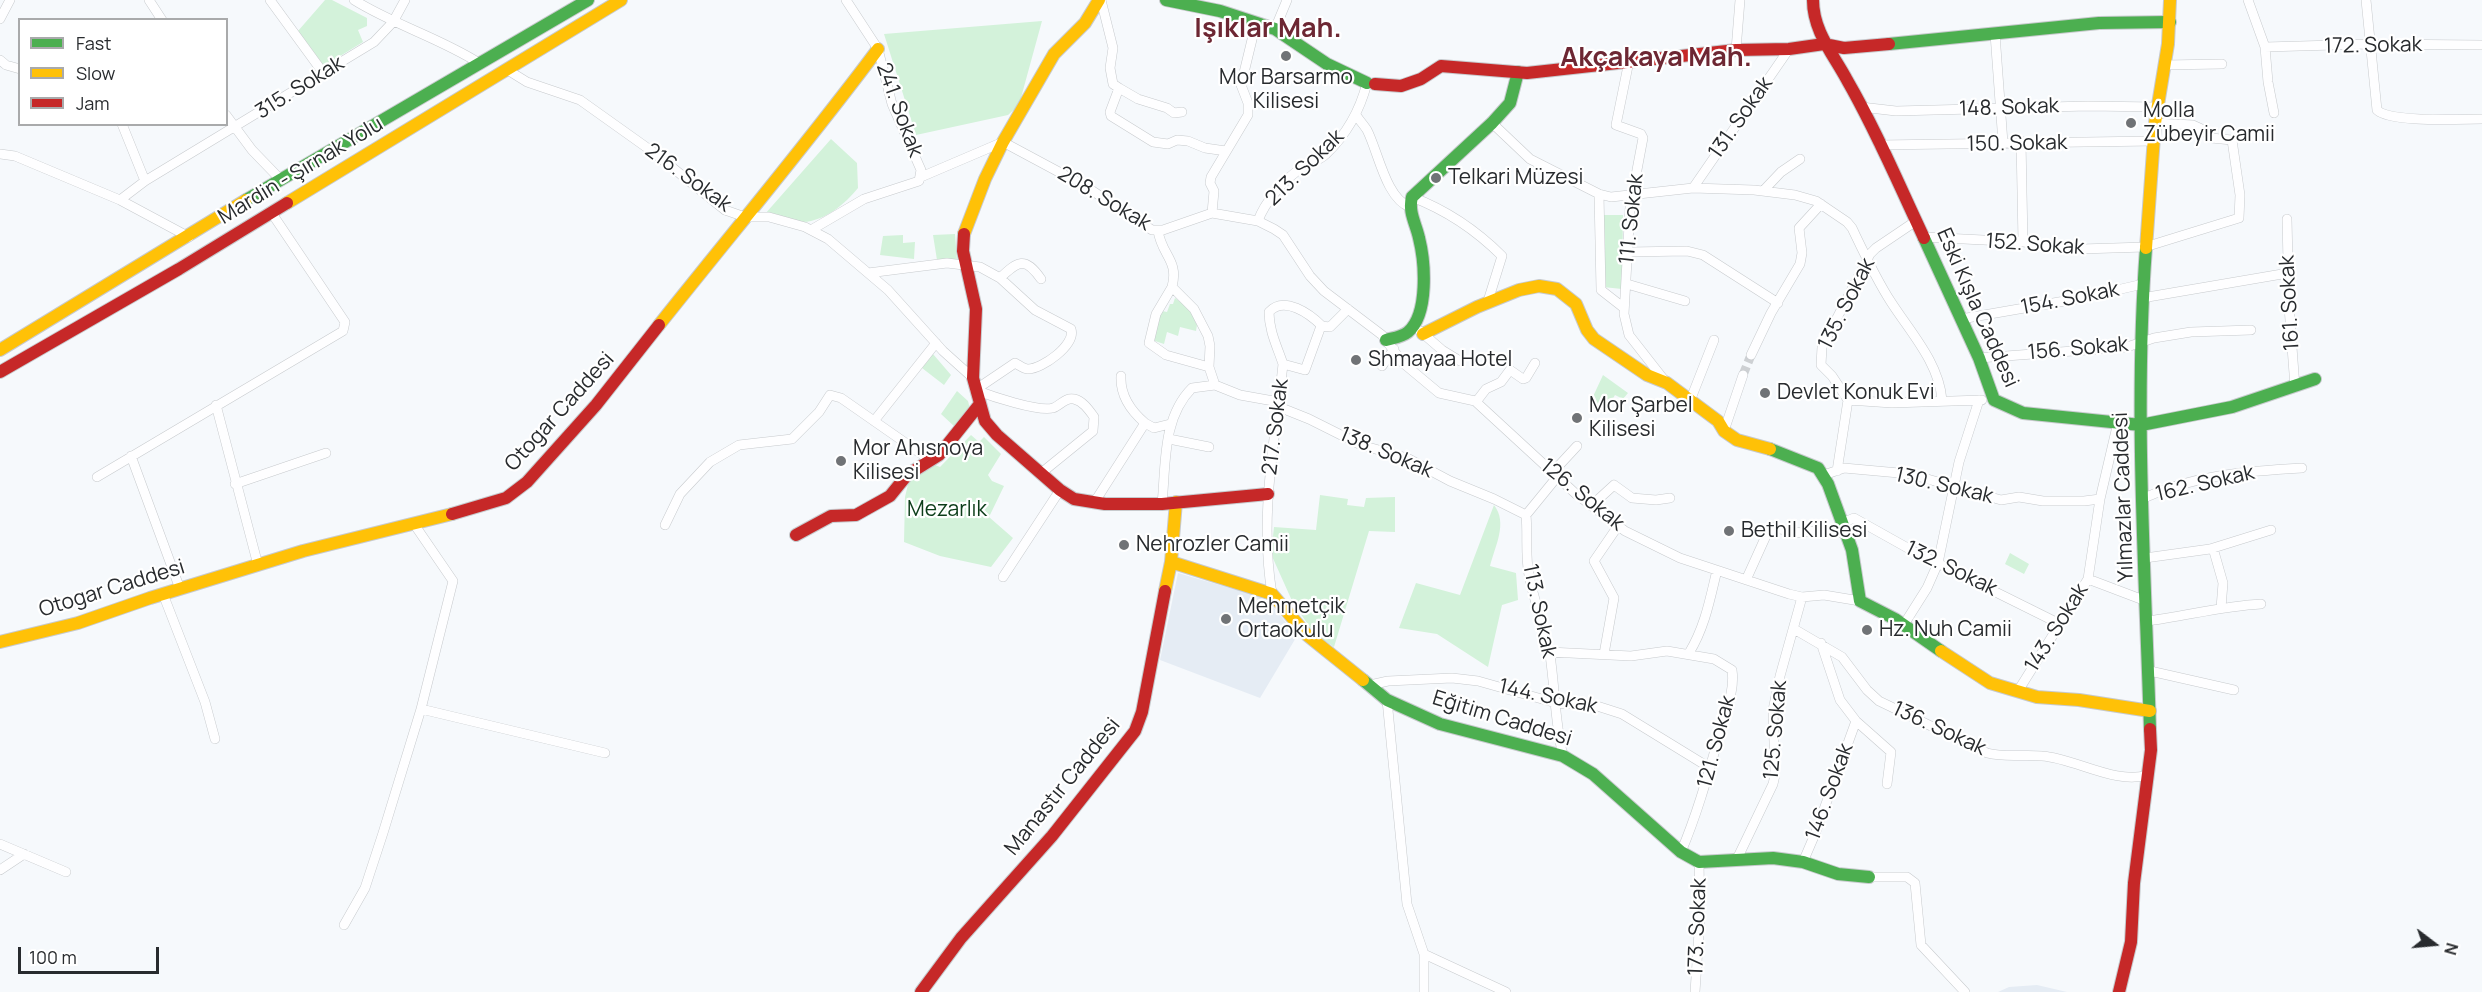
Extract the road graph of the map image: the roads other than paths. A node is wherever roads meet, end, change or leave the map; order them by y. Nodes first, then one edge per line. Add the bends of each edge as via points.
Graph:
1 (10, 0) edge
2 (149, 0) edge
3 (270, 0) edge
4 (354, 0) edge
5 (405, 0) edge
6 (588, 0) edge
7 (621, 0) edge
8 (846, 0) edge
9 (1100, 0) edge
10 (1166, 0) edge
11 (1287, 0) edge
12 (1740, 0) edge
13 (1813, 0) edge
14 (2170, 0) edge
15 (2248, 0) edge
16 (2366, 0) edge
17 (1222, 6) edge
18 (161, 18) edge
19 (0, 19) edge
20 (393, 22) junction
21 (2170, 22) junction
22 (1256, 23) junction
23 (1275, 29) junction
24 (1995, 34) junction
25 (1824, 44) junction
26 (2369, 44) junction
27 (2482, 45) edge
28 (2265, 47) junction
29 (1789, 49) junction
30 (878, 50) junction
31 (1736, 51) junction
32 (0, 60) edge
33 (1629, 61) junction
34 (479, 63) junction
35 (2164, 64) junction
36 (2222, 64) dead end
37 (18, 68) edge
38 (506, 69) junction
39 (1518, 72) junction
40 (324, 74) junction
41 (1371, 83) junction
42 (1119, 88) junction
43 (1861, 107) junction
44 (2157, 107) junction
45 (2000, 109) junction
46 (1182, 112) dead end
47 (2274, 112) dead end
48 (1356, 115) junction
49 (228, 118) edge
50 (2482, 119) edge
51 (1492, 123) junction
52 (2155, 123) junction
53 (123, 126) edge
54 (235, 128) junction
55 (2021, 141) junction
56 (2154, 141) junction
57 (1003, 142) junction
58 (2003, 143) junction
59 (1879, 145) junction
60 (1226, 151) junction
61 (0, 154) edge
62 (1800, 159) dead end
63 (921, 177) junction
64 (280, 179) junction
65 (145, 181) junction
66 (1693, 188) junction
67 (1763, 191) junction
68 (1599, 194) junction
69 (1634, 195) junction
70 (120, 200) junction
71 (1411, 202) junction
72 (1821, 204) junction
73 (271, 212) junction
74 (1212, 213) junction
75 (745, 217) junction
76 (2287, 219) dead end
77 (1258, 221) junction
78 (1916, 221) junction
79 (811, 230) junction
80 (1158, 231) junction
81 (189, 237) junction
82 (1924, 237) junction
83 (2023, 242) junction
84 (2145, 247) junction
85 (1628, 252) junction
86 (1867, 259) junction
87 (967, 264) junction
88 (868, 273) junction
89 (2288, 273) junction
90 (1000, 278) junction
91 (1041, 279) dead end
92 (1627, 284) junction
93 (2143, 284) junction
94 (1172, 288) junction
95 (2142, 298) junction
96 (1488, 301) junction
97 (1685, 301) dead end
98 (1778, 303) junction
99 (1624, 308) junction
100 (1348, 309) junction
101 (1961, 319) junction
102 (1413, 325) junction
103 (1322, 326) junction
104 (2251, 330) dead end
105 (1423, 334) junction
106 (1714, 340) dead end
107 (936, 343) junction
108 (2142, 343) junction
109 (1390, 344) junction
110 (0, 350) edge
111 (1751, 355) tunnel mouth
112 (1979, 358) junction
113 (1460, 361) dead end
114 (1535, 363) dead end
115 (1283, 364) junction
116 (1382, 366) dead end
117 (1209, 367) junction
118 (0, 372) edge
119 (1743, 375) tunnel mouth
120 (1120, 376) dead end
121 (2315, 379) dead end
122 (1667, 383) junction
123 (974, 384) junction
124 (1215, 385) junction
125 (2295, 387) junction
126 (1848, 400) junction
127 (1942, 400) junction
128 (1978, 400) junction
129 (1994, 400) junction
130 (1690, 401) junction
131 (1476, 402) junction
132 (1279, 404) junction
133 (216, 405) junction
134 (979, 405) junction
135 (874, 420) junction
136 (2118, 422) junction
137 (1145, 423) junction
138 (1170, 424) junction
139 (2141, 424) junction
140 (1724, 431) junction
141 (1169, 439) junction
142 (1577, 446) dead end
143 (1209, 447) dead end
144 (326, 453) dead end
145 (131, 456) junction
146 (930, 460) junction
147 (2302, 468) dead end
148 (1837, 471) junction
149 (1040, 474) junction
150 (1555, 475) junction
151 (1824, 475) junction
152 (97, 477) dead end
153 (235, 484) junction
154 (1954, 486) junction
155 (1060, 490) junction
156 (1268, 494) junction
157 (1670, 498) dead end
158 (2144, 498) junction
159 (2100, 499) junction
160 (1176, 502) junction
161 (1094, 503) junction
162 (1162, 504) junction
163 (1592, 506) junction
164 (1526, 515) junction
165 (414, 524) junction
166 (665, 525) dead end
167 (1618, 526) junction
168 (1844, 528) junction
169 (2271, 530) dead end
170 (796, 535) dead end
171 (2213, 548) junction
172 (2145, 558) junction
173 (1171, 562) junction
174 (1938, 563) junction
175 (258, 565) junction
176 (1716, 570) junction
177 (1003, 577) dead end
178 (2088, 579) junction
179 (1746, 580) junction
180 (180, 589) junction
181 (163, 594) junction
182 (1272, 594) junction
183 (1802, 597) junction
184 (1860, 601) junction
185 (2146, 601) junction
186 (2261, 604) dead end
187 (2221, 608) junction
188 (2148, 621) junction
189 (2060, 624) junction
190 (1903, 626) junction
191 (1794, 629) junction
192 (0, 642) edge
193 (1821, 644) junction
194 (1549, 652) junction
195 (1689, 653) junction
196 (1604, 654) junction
197 (2150, 671) junction
198 (1370, 685) junction
199 (2234, 690) dead end
200 (2018, 691) junction
201 (1387, 700) junction
202 (1556, 703) junction
203 (421, 708) junction
204 (2150, 711) junction
205 (1856, 722) junction
206 (215, 739) dead end
207 (605, 753) dead end
208 (1563, 756) junction
209 (1710, 768) junction
210 (2146, 776) junction
211 (1887, 784) dead end
212 (0, 844) edge
213 (1681, 852) junction
214 (24, 854) junction
215 (1737, 859) junction
216 (1700, 862) junction
217 (1803, 862) junction
218 (0, 870) edge
219 (66, 872) dead end
220 (1869, 877) joint
221 (344, 925) dead end
222 (1424, 954) junction
223 (921, 992) edge
224 (1424, 992) edge
225 (1506, 992) edge
226 (1695, 992) edge
227 (1965, 992) edge
228 (2119, 992) edge

1 - 19 street
2 - 18 street
3 - 40 street
4 - 20 street
5 - 20 street, 315. Sokak
6 - 34 street, Mardin - Şırnak Yolu
7 - 38 street, Mardin - Şırnak Yolu
8 - 30 street, 241. Sokak
9 - 42 street via 1113,48 1113,84
9 - 57 street via 1054,54
10 - 17 street
11 - 23 street
12 - 31 street
13 - 25 street, Eski Kışla Caddesi
14 - 21 street, Yılmazlar Caddesi
15 - 28 street
16 - 26 street
17 - 22 street
20 - 34 street via 457,49
20 - 40 street, 315. Sokak via 374,42
21 - 24 street via 2100,23
21 - 35 street, Yılmazlar Caddesi
22 - 23 street
22 - 60 street via 1241,86 1248,115
23 - 41 street via 1327,64
24 - 25 street via 1844,48
24 - 45 street
25 - 29 street
25 - 43 street, Eski Kışla Caddesi
26 - 27 street, 172. Sokak
26 - 28 street, 172. Sokak
26 - 50 street via 2373,90 2381,114 2434,120
28 - 47 street
29 - 31 street
29 - 66 street, 131. Sokak
30 - 63 street, 241. Sokak via 892,104
30 - 75 street, Otogar Caddesi via 811,139
31 - 33 street
32 - 37 street
33 - 39 street
33 - 69 street, 111. Sokak via 1616,124 1643,137
34 - 64 street, Mardin - Şırnak Yolu
35 - 36 street
35 - 44 street, Yılmazlar Caddesi
38 - 73 street, Mardin - Şırnak Yolu
38 - 75 street, 216. Sokak via 527,82 580,100 725,210
39 - 41 street via 1441,66 1401,86
39 - 51 street via 1510,103
40 - 54 street, 315. Sokak
41 - 48 street, 213. Sokak
42 - 46 street via 1174,113
42 - 60 street via 1112,116 1148,140 1168,144 1188,141
43 - 45 street, 148. Sokak via 1896,111
43 - 59 street, Eski Kışla Caddesi
44 - 45 street, 148. Sokak
44 - 52 street, Yılmazlar Caddesi
45 - 58 street
48 - 71 street via 1366,129 1387,182 1400,201
48 - 77 street, 213. Sokak via 1324,156 1291,177 1261,211
49 - 54 street
51 - 68 street via 1530,159
51 - 71 street
52 - 56 street, Yılmazlar Caddesi
52 - 84 street, 152. Sokak via 2193,125 2211,138 2232,140 2240,195 2239,218
53 - 65 street
54 - 64 street
54 - 65 street, 315. Sokak
55 - 56 street, 150. Sokak
55 - 58 street, 150. Sokak
55 - 83 street
56 - 84 street, Yılmazlar Caddesi
57 - 63 street
57 - 80 street, 208. Sokak via 1086,186
57 - 87 street via 964,231
58 - 59 street, 150. Sokak
59 - 78 street, Eski Kışla Caddesi
60 - 74 street via 1211,177
61 - 70 street via 15,156
62 - 67 street via 1780,172
63 - 79 street, 241. Sokak via 907,186 864,199
64 - 81 street, Mardin - Şırnak Yolu
65 - 70 street, 315. Sokak
66 - 67 street
66 - 69 street
67 - 72 street via 1807,197
68 - 69 street
68 - 99 street via 1601,290
69 - 85 street, 111. Sokak
70 - 81 street
71 - 96 street via 1433,205 1463,223 1502,256
71 - 102 street via 1425,272
72 - 86 street via 1847,222
72 - 98 street via 1799,228 1800,264
73 - 118 street, Mardin - Şırnak Yolu
73 - 133 street via 345,327
74 - 77 street, 208. Sokak
74 - 80 street, 208. Sokak
75 - 79 street, 216. Sokak via 769,217
75 - 165 street, Otogar Caddesi via 596,405 527,482 506,498
76 - 89 street, 161. Sokak
77 - 100 street, 208. Sokak via 1283,235 1310,276
78 - 82 street, Eski Kışla Caddesi
78 - 86 street, 135. Sokak via 1876,248
79 - 88 street, 216. Sokak via 828,239
80 - 94 street via 1160,246 1176,274
81 - 110 street, Mardin - Şırnak Yolu
82 - 83 street, 152. Sokak
82 - 101 street, Eski Kışla Caddesi
83 - 84 street, 152. Sokak via 2081,249
84 - 93 street, Yılmazlar Caddesi
85 - 92 street, 111. Sokak
85 - 98 street via 1687,251 1703,255
86 - 126 street, 135. Sokak via 1820,358 1821,365
86 - 127 street via 1935,370
87 - 88 street
87 - 90 street via 990,270
87 - 123 street via 976,309
88 - 107 street, 216. Sokak
89 - 95 street
89 - 125 street, 161. Sokak
90 - 91 street via 1020,262 1033,267
90 - 123 street via 1035,310 1071,329 1073,334 1062,351 1034,368 1011,364 1002,374
92 - 97 street
92 - 99 street, 111. Sokak
93 - 95 street, Yılmazlar Caddesi
93 - 101 street, 154. Sokak
94 - 117 street via 1194,309 1208,336
94 - 117 street via 1152,323 1149,342 1166,355
95 - 108 street, Yılmazlar Caddesi
96 - 105 street
96 - 122 street via 1520,289 1558,290 1573,299 1593,339 1647,375
98 - 111 street
99 - 122 street, 111. Sokak via 1629,335
100 - 103 street via 1330,327
100 - 109 street, 126. Sokak
101 - 112 street, Eski Kışla Caddesi
102 - 105 street
102 - 109 street
103 - 115 street, 217. Sokak via 1305,370
103 - 115 street via 1312,316 1290,306 1274,307 1269,312 1269,321
104 - 108 street, 156. Sokak via 2191,332
105 - 113 street
106 - 130 street
107 - 123 street, 216. Sokak
107 - 135 street
108 - 112 street, 156. Sokak
108 - 139 street, Yılmazlar Caddesi
109 - 116 street
109 - 131 street, 126. Sokak via 1403,363 1439,393
112 - 129 street, Eski Kışla Caddesi
114 - 131 street via 1523,379 1510,370
115 - 132 street, 217. Sokak
117 - 124 street
119 - 140 street
120 - 137 street via 1130,408
121 - 125 street, Eski Kışla Caddesi
122 - 130 street
123 - 134 street
123 - 149 street via 1015,404 1050,408 1075,399 1094,417 1093,431
124 - 132 street, 138. Sokak
124 - 138 street via 1192,388 1178,403
125 - 139 street, Eski Kışla Caddesi via 2232,407
126 - 127 street
126 - 148 street
127 - 128 street
128 - 129 street
128 - 154 street
129 - 136 street, Eski Kışla Caddesi via 2023,413
130 - 140 street via 1718,421
131 - 150 street, 126. Sokak
132 - 156 street, 217. Sokak
132 - 164 street, 138. Sokak via 1360,445 1407,458
133 - 145 street
133 - 153 street
134 - 146 street
134 - 149 street via 985,422
135 - 146 street
135 - 166 street via 830,395 792,439 739,445 710,462 680,494
136 - 139 street, Eski Kışla Caddesi
136 - 159 street, 143. Sokak
137 - 138 street via 1154,428
137 - 161 street
138 - 141 street
139 - 158 street, Yılmazlar Caddesi
140 - 151 street via 1753,446 1804,461
141 - 143 street
141 - 162 street
142 - 150 street
144 - 153 street
145 - 152 street
145 - 180 street
146 - 170 street via 907,475 890,496 856,515 831,516
147 - 158 street, 162. Sokak via 2242,471
148 - 151 street, 130. Sokak
148 - 154 street, 130. Sokak via 1844,468 1910,474
149 - 155 street
150 - 163 street, 126. Sokak
150 - 164 street
151 - 168 street
153 - 175 street
154 - 159 street, 130. Sokak via 2001,500
154 - 174 street
155 - 161 street via 1074,499
155 - 177 street
156 - 160 street
156 - 182 street, 217. Sokak via 1266,559
157 - 163 street via 1632,498 1614,484
158 - 172 street, Yılmazlar Caddesi
159 - 178 street, 143. Sokak
160 - 162 street
160 - 173 street, Manastır Caddesi
161 - 162 street
163 - 167 street, 126. Sokak
164 - 194 street, 113. Sokak via 1528,572
165 - 175 street, Otogar Caddesi
165 - 203 street via 453,581
167 - 176 street, 126. Sokak via 1680,558
167 - 196 street via 1594,561 1614,598
168 - 174 street, 132. Sokak via 1854,518
168 - 179 street via 1801,533 1770,527
168 - 184 street via 1852,550
169 - 171 street
171 - 172 street
171 - 187 street via 2223,583
172 - 185 street, Yılmazlar Caddesi
173 - 182 street
173 - 223 street, Manastır Caddesi via 1136,731
174 - 189 street, 132. Sokak
174 - 190 street
175 - 180 street, Otogar Caddesi
176 - 179 street, 126. Sokak
176 - 195 street via 1707,612
178 - 185 street
178 - 189 street, 143. Sokak
179 - 183 street, 126. Sokak
180 - 181 street, Otogar Caddesi
181 - 192 street, Otogar Caddesi via 78,623
181 - 206 street via 206,702
182 - 198 street, Eğitim Caddesi via 1307,635
183 - 184 street, 126. Sokak via 1824,595
183 - 191 street, 125. Sokak
184 - 190 street
185 - 188 street, Yılmazlar Caddesi
186 - 187 street
187 - 188 street
188 - 197 street, Yılmazlar Caddesi
189 - 200 street, 143. Sokak
190 - 200 street via 1990,683
191 - 193 street, 136. Sokak
191 - 215 street, 125. Sokak via 1773,711 1773,784
193 - 205 street via 1840,700
193 - 210 street, 136. Sokak via 1842,657 1866,690 1879,700 1987,753 2010,757 2043,755 2128,778
194 - 196 street, 121. Sokak
194 - 202 street, 113. Sokak
195 - 196 street, 121. Sokak
195 - 209 street, 121. Sokak via 1714,659 1732,670 1732,688
197 - 199 street
197 - 204 street, Yılmazlar Caddesi
198 - 201 street, Eğitim Caddesi
198 - 202 street, 144. Sokak via 1452,678 1478,681
200 - 204 street via 2037,697
201 - 208 street, Eğitim Caddesi via 1440,724
201 - 222 street via 1407,904
202 - 208 street, 113. Sokak
202 - 209 street, 144. Sokak via 1597,706 1622,714
203 - 207 street
203 - 221 street via 365,888
204 - 210 street, Yılmazlar Caddesi via 2151,750
205 - 211 street via 1891,752
205 - 217 street, 146. Sokak
208 - 213 street, Eğitim Caddesi via 1593,774
209 - 213 street, 121. Sokak
210 - 228 street, Yılmazlar Caddesi via 2131,942
212 - 214 street
213 - 216 street, Eğitim Caddesi
214 - 218 street
214 - 219 street
215 - 216 street
215 - 217 street
216 - 226 street, 173. Sokak
217 - 220 street via 1838,874
220 - 227 street via 1907,877 1915,883 1921,945
222 - 224 street
222 - 225 street

